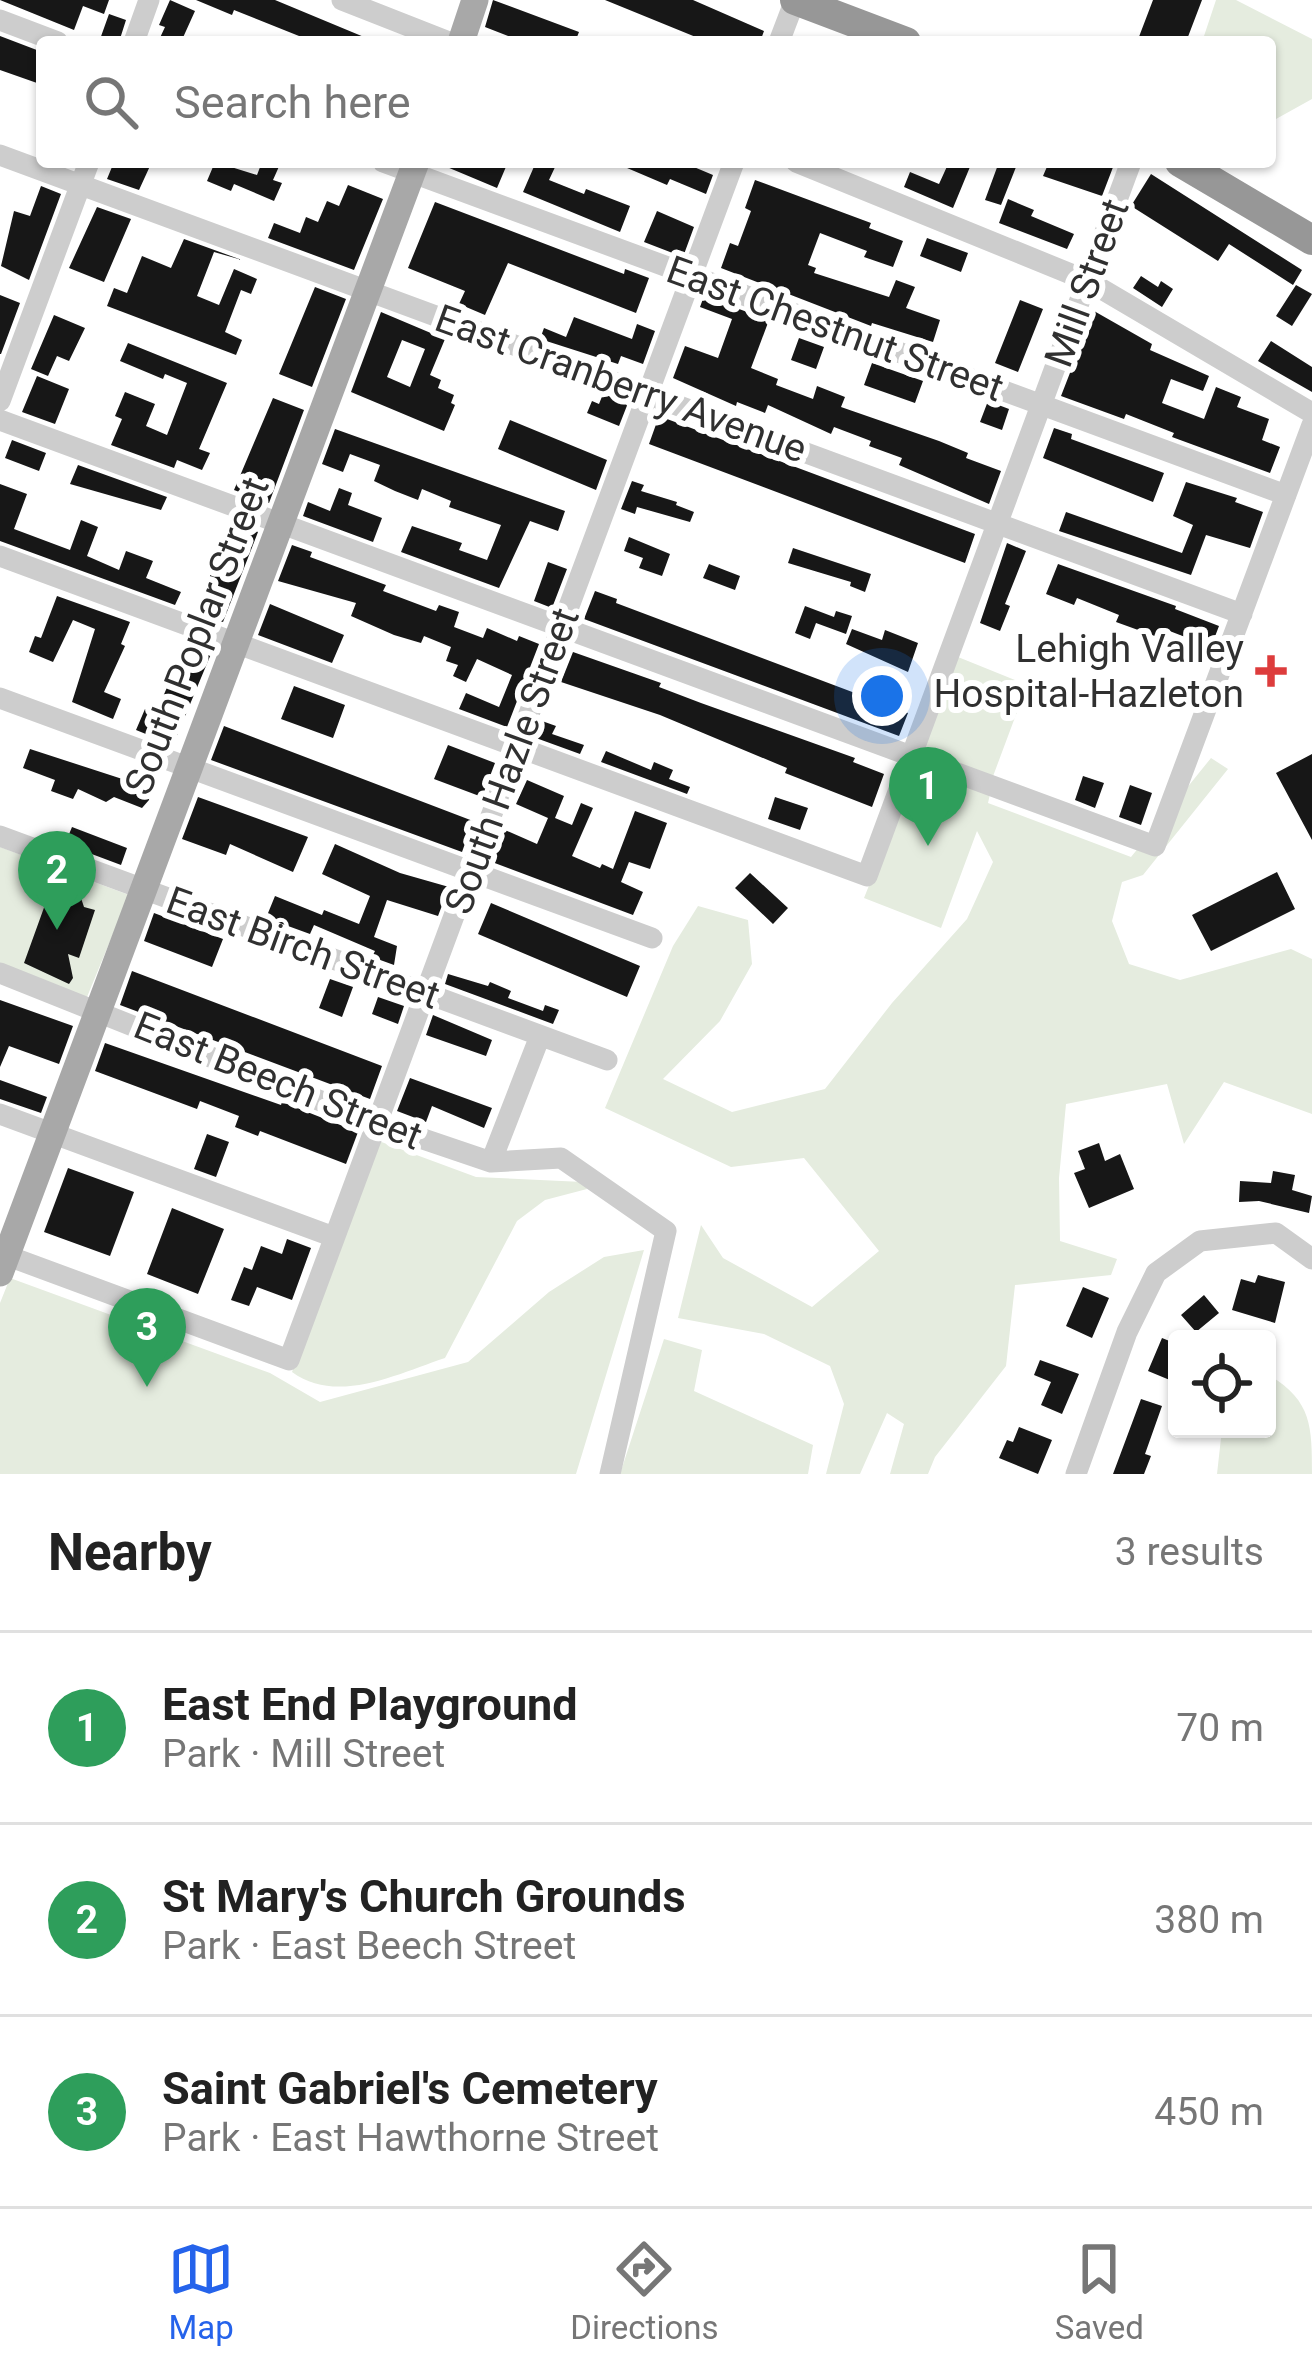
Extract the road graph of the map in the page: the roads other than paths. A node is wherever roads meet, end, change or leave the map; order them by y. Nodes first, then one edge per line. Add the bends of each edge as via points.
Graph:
1 (149, 0) edge
2 (342, 0) edge
3 (476, 0) edge
4 (795, 0) edge
5 (0, 20) edge
6 (42, 36) edge
7 (136, 36) edge
8 (434, 36) edge
9 (463, 36) edge
10 (781, 36) edge
11 (890, 36) edge
12 (0, 155) edge
13 (87, 168) edge
14 (414, 168) edge
15 (417, 168) edge
16 (732, 168) edge
17 (811, 168) edge
18 (1129, 168) edge
19 (1190, 168) edge
20 (80, 185) junction
21 (1312, 240) edge
22 (692, 276) junction
23 (1088, 281) junction
24 (368, 291) junction
25 (648, 394) junction
26 (0, 401) edge
27 (1042, 405) junction
28 (1312, 413) edge
29 (0, 420) edge
30 (1312, 425) edge
31 (1286, 495) junction
32 (280, 524) junction
33 (998, 524) junction
34 (0, 556) edge
35 (1242, 614) junction
36 (561, 627) junction
37 (236, 643) junction
38 (0, 698) edge
39 (517, 747) junction
40 (911, 756) junction
41 (189, 767) junction
42 (0, 836) edge
43 (471, 871) junction
44 (144, 889) junction
45 (652, 938) dead end
46 (0, 973) edge
47 (425, 993) junction
48 (99, 1010) junction
49 (540, 1036) junction
50 (607, 1060) dead end
51 (0, 1114) edge
52 (376, 1123) junction
53 (52, 1133) junction
54 (491, 1162) junction
55 (334, 1237) junction
56 (1312, 1259) edge
57 (2, 1260) edge
58 (610, 1474) edge
59 (1076, 1474) edge

1 - 7 street
2 - 8 street
3 - 9 main road
4 - 10 street
4 - 11 highway
5 - 6 street
12 - 20 street, East Cranberry Avenue
13 - 20 street
14 - 24 main road, South Poplar Street
15 - 22 street, East Chestnut Street
16 - 22 street, South Hazle Street
17 - 23 street
18 - 23 street, Mill Street
19 - 21 highway
20 - 24 street, East Cranberry Avenue
20 - 26 street
22 - 25 street, South Hazle Street
22 - 27 street, East Chestnut Street
23 - 27 street, Mill Street
23 - 28 street
24 - 25 street, East Cranberry Avenue
24 - 32 main road, South Poplar Street
25 - 33 street, East Cranberry Avenue
25 - 36 street, South Hazle Street
27 - 31 street, East Chestnut Street
27 - 33 street, Mill Street
29 - 32 street
30 - 31 street
31 - 35 street
32 - 36 street
32 - 37 main road, South Poplar Street
33 - 35 street, East Cranberry Avenue
33 - 40 street, Mill Street
34 - 37 street
35 - 40 street via 1155,846
36 - 39 street, South Hazle Street
36 - 40 street
37 - 39 street
37 - 41 main road, South Poplar Street
38 - 41 street
39 - 40 street, Mill Street via 867,876
39 - 43 street, South Hazle Street
41 - 43 street
41 - 44 main road, South Poplar Street
42 - 44 street, East Birch Street
43 - 45 street
43 - 47 street, South Hazle Street
44 - 47 street, East Birch Street
44 - 48 main road, South Poplar Street
46 - 48 street, East Beech Street
47 - 49 street, East Birch Street
47 - 52 street, South Hazle Street
48 - 52 street, East Beech Street
48 - 53 main road, South Poplar Street
49 - 50 street, East Birch Street
49 - 54 street
51 - 53 street
52 - 54 street, East Beech Street
52 - 55 street, South Hazle Street
53 - 55 street
53 - 57 main road, South Poplar Street
54 - 58 street, East Beech Street via 561,1158 666,1231
55 - 57 street, South Hazle Street via 289,1360
56 - 59 street via 1276,1233 1201,1241 1156,1273

